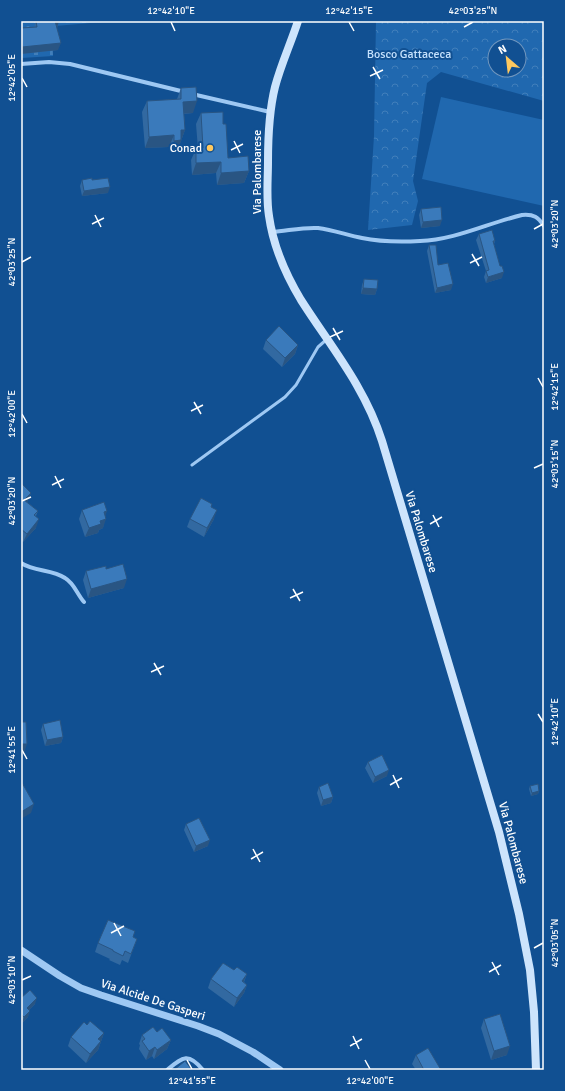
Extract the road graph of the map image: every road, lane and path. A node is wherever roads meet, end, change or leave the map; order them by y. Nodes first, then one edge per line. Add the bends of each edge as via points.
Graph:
1 (298, 21) edge
2 (21, 64) edge
3 (270, 112) junction
4 (544, 226) edge
5 (272, 232) junction
6 (328, 339) junction
7 (192, 465) dead end
8 (21, 563) edge
9 (84, 602) dead end
10 (21, 950) edge
11 (167, 1070) edge
12 (203, 1070) edge
13 (280, 1070) edge
14 (536, 1070) edge

1 - 3 main road, Via Palombarese via 278,77
2 - 3 street via 55,62 75,65
3 - 5 main road, Via Palombarese via 268,215
4 - 5 street via 536,217 522,215 447,238 414,242 367,239 318,228
5 - 6 main road, Via Palombarese via 288,278
6 - 7 lane via 318,347 288,395
6 - 14 main road, Via Palombarese via 359,389 375,422 499,832 530,970
8 - 9 street via 65,578 72,583
10 - 13 street, Via Alcide De Gasperi via 82,988 219,1034
11 - 12 street via 178,1061 188,1058

